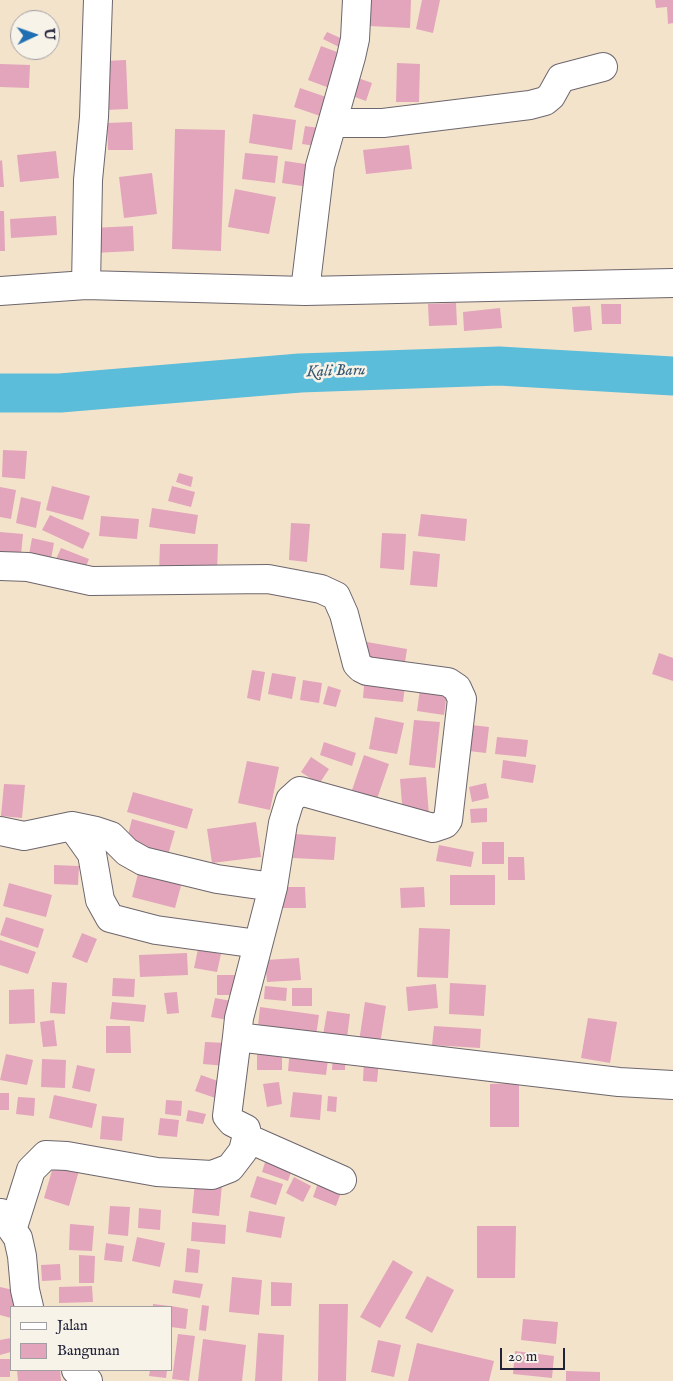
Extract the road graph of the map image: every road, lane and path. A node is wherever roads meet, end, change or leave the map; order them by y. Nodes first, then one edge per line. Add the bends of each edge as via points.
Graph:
1 (98, 0) edge
2 (357, 0) edge
3 (604, 67) dead end
4 (334, 123) junction
5 (673, 283) edge
6 (86, 285) junction
7 (0, 291) edge
8 (305, 291) junction
9 (0, 566) edge
10 (72, 826) junction
11 (0, 831) edge
12 (273, 887) junction
13 (258, 944) junction
14 (237, 1037) junction
15 (673, 1085) edge
16 (247, 1138) junction
17 (342, 1180) dead end
18 (6, 1220) edge
19 (30, 1306) edge
20 (77, 1371) edge
21 (88, 1381) edge

1 - 6 street
2 - 4 street via 355,38
3 - 4 street via 561,78 551,96 530,105 383,123
4 - 8 street via 320,166
5 - 8 street
6 - 7 street
6 - 8 street
9 - 12 street via 28,567 91,581 268,579 321,589 336,596 361,668 448,682 457,688 462,699 445,824 433,828 300,791 290,800 285,815
10 - 11 street via 24,836
10 - 12 street via 111,836 143,862 217,879
10 - 13 street via 92,854 100,900 110,918 156,930
12 - 13 street
13 - 14 street
14 - 15 street via 619,1082
14 - 16 street via 227,1116 246,1129
16 - 17 street
16 - 18 street via 241,1156 230,1168 212,1175 150,1172 46,1154 31,1170
18 - 19 street via 22,1256 24,1290
20 - 21 street

